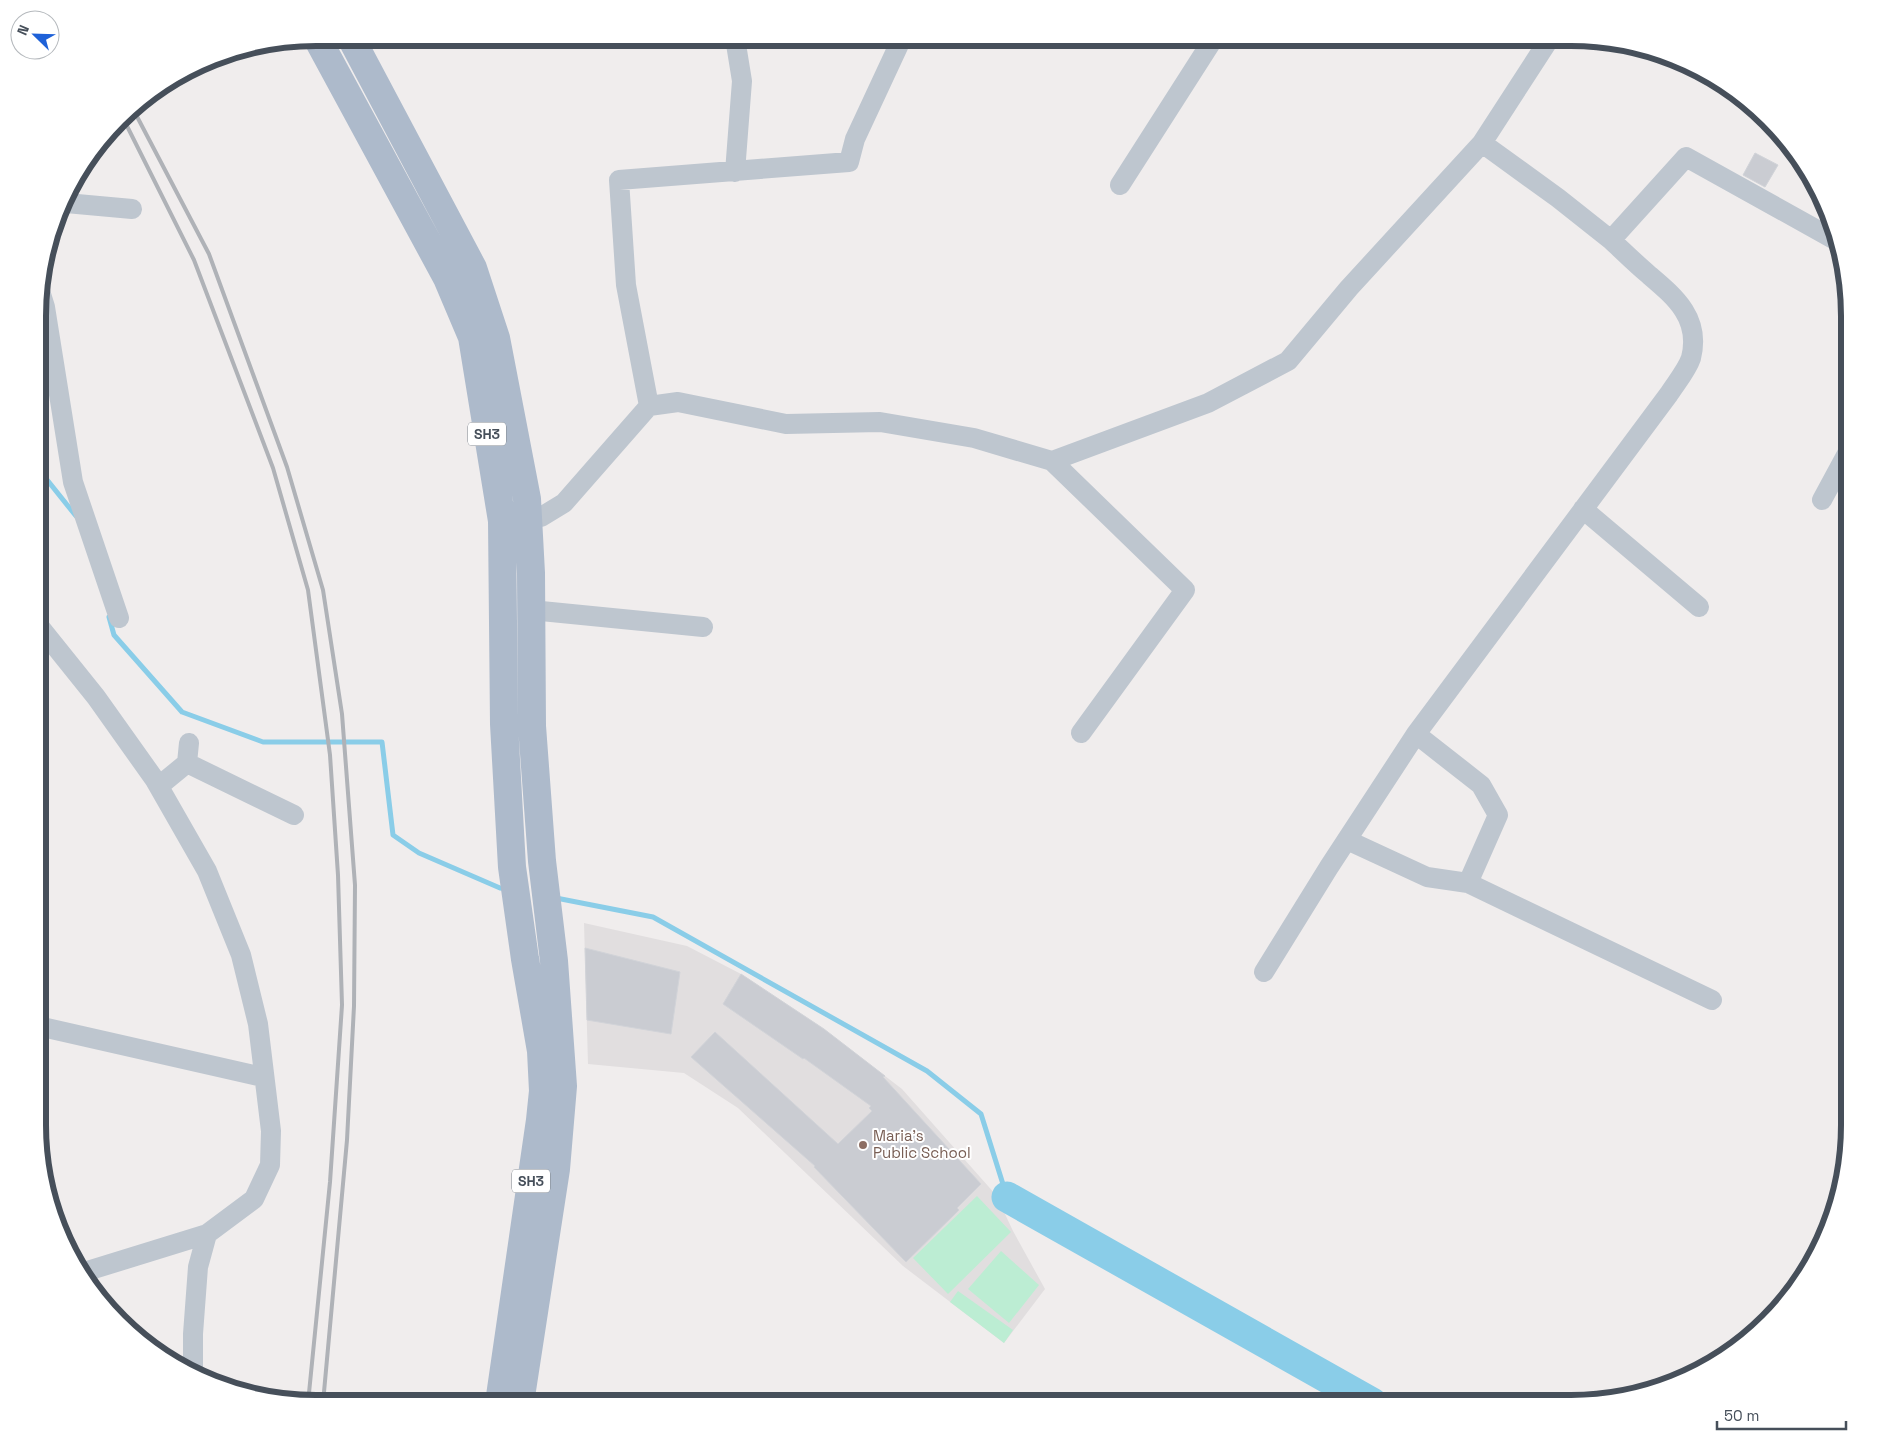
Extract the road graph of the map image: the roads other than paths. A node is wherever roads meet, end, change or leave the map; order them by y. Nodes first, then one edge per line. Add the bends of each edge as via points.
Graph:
1 (322, 46) edge
2 (355, 46) edge
3 (736, 46) edge
4 (898, 46) edge
5 (1209, 46) edge
6 (1544, 46) edge
7 (1482, 143) junction
8 (735, 172) junction
9 (1120, 185) dead end
10 (71, 203) edge
11 (132, 209) dead end
12 (1829, 236) edge
13 (1610, 240) junction
14 (46, 314) edge
15 (649, 406) junction
16 (1052, 461) junction
17 (1841, 465) edge
18 (1822, 500) dead end
19 (1583, 509) junction
20 (515, 521) junction
21 (1699, 607) dead end
22 (531, 610) junction
23 (119, 618) dead end
24 (703, 627) dead end
25 (46, 635) edge
26 (1081, 733) dead end
27 (1416, 734) junction
28 (189, 743) dead end
29 (186, 763) junction
30 (159, 786) junction
31 (294, 814) dead end
32 (1347, 840) junction
33 (1468, 883) junction
34 (1264, 972) dead end
35 (1712, 1000) dead end
36 (46, 1028) edge
37 (263, 1077) junction
38 (207, 1234) junction
39 (89, 1270) edge
40 (193, 1365) edge
41 (500, 1395) edge
42 (521, 1395) edge

1 - 20 main road, SH3 via 447,278 472,337
2 - 20 main road, SH3 via 473,268 496,338 527,499
3 - 8 street via 742,81
4 - 8 street via 855,139 849,162
5 - 9 street
6 - 7 street
7 - 13 street
7 - 16 street via 1349,288 1288,360 1208,402
8 - 15 street via 619,180 626,284
10 - 11 street
12 - 13 street via 1686,158
13 - 19 street via 1683,307 1694,341 1690,360 1669,394
14 - 23 street via 73,482
15 - 16 street via 678,402 786,424 880,422 974,438
15 - 20 street via 564,503 541,517
16 - 26 street via 1185,590
17 - 18 street
19 - 21 street
19 - 27 street
20 - 22 main road, SH3
20 - 41 main road, SH3 via 504,724 512,867 542,1051 543,1091
22 - 24 street
22 - 42 main road, SH3 via 532,726 564,1086 556,1169
25 - 30 street via 96,697
27 - 32 street
27 - 33 street via 1481,785 1498,814
28 - 29 street
29 - 30 street
29 - 31 street
30 - 37 street via 207,871 241,956 258,1024
32 - 33 street via 1426,877
32 - 34 street
33 - 35 street
36 - 37 street
37 - 38 street via 270,1131 270,1165 254,1199
38 - 39 street
38 - 40 street via 198,1266

